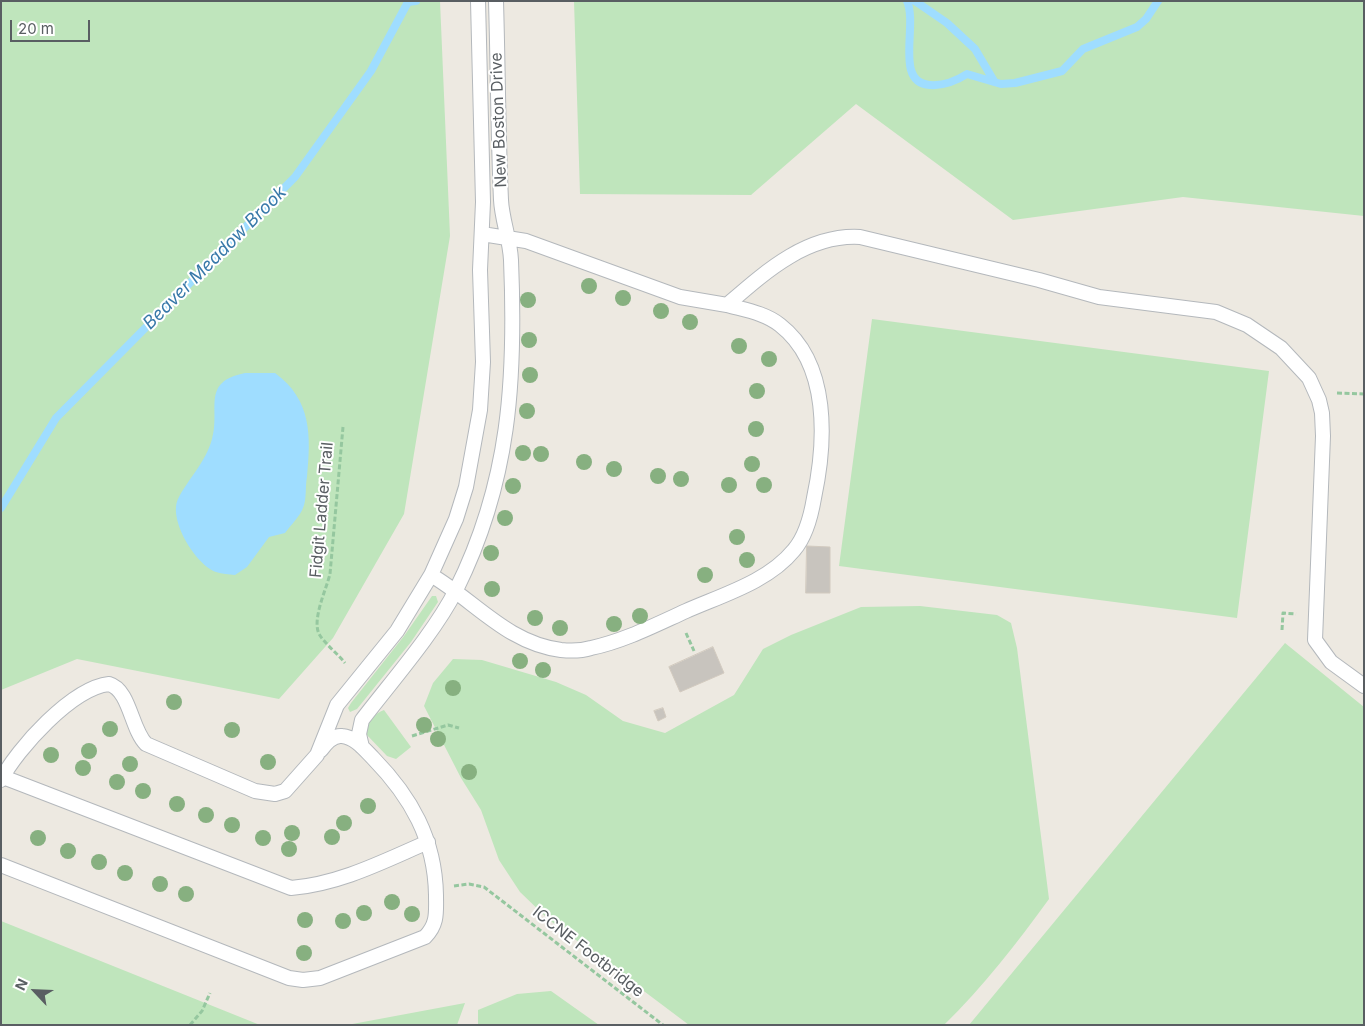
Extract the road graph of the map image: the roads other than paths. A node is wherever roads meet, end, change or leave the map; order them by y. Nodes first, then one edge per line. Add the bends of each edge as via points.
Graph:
1 (478, 1) edge
2 (496, 1) edge
3 (482, 234) junction
4 (509, 238) junction
5 (727, 305) junction
6 (431, 576) junction
7 (456, 590) junction
8 (1364, 686) edge
9 (362, 747) junction
10 (317, 755) junction
11 (2, 779) edge
12 (428, 842) junction
13 (1, 865) edge

1 - 3 lane, New Boston Drive
2 - 4 lane, New Boston Drive via 501,202
3 - 4 lane
3 - 6 lane, New Boston Drive via 483,362 478,430 456,519
4 - 5 lane via 680,297
4 - 7 lane, New Boston Drive via 512,321 508,425 498,477 483,527
5 - 7 lane via 763,315 787,331 804,354 818,395 822,441 818,480 802,538 784,562 760,578 677,616 611,643 582,650 548,647 515,634 481,613
5 - 8 lane via 805,247 834,237 860,237 1099,297 1216,312 1259,332 1302,369 1319,400 1323,436 1315,640 1331,662
6 - 7 lane
6 - 10 lane, New Boston Drive via 396,631 337,705
7 - 9 lane, New Boston Drive via 362,720 359,734
9 - 10 lane via 350,738 338,736
9 - 12 lane via 397,783
10 - 11 lane via 286,791 275,794 255,791 146,744 139,736 121,692 109,684 90,691 51,718 33,735
11 - 12 lane via 291,888 316,886 367,869
12 - 13 lane via 436,890 435,924 425,937 320,978 298,980

